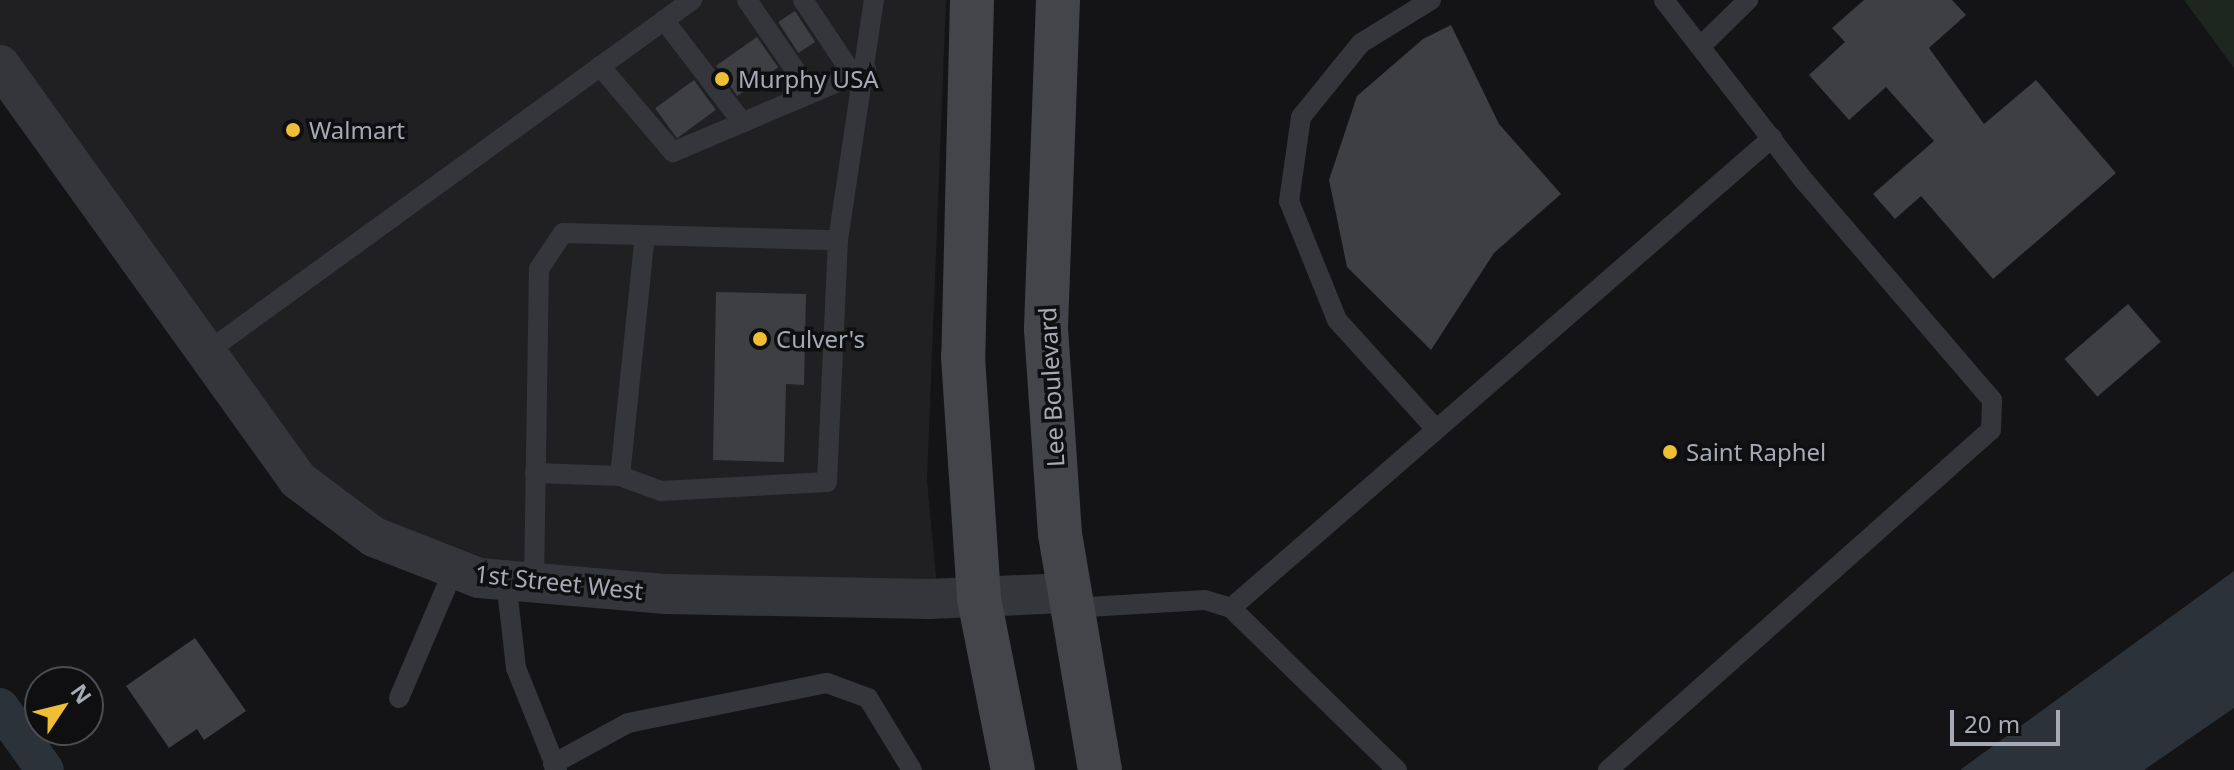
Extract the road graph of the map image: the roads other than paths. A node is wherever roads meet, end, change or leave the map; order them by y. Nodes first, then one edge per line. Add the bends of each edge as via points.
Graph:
1 (692, 0) edge
2 (747, 0) edge
3 (803, 0) edge
4 (874, 0) edge
5 (972, 0) edge
6 (1058, 0) edge
7 (1431, 0) edge
8 (1664, 0) edge
9 (1748, 0) edge
10 (664, 20) junction
11 (1704, 43) junction
12 (0, 65) edge
13 (600, 66) junction
14 (860, 72) junction
15 (811, 93) junction
16 (742, 122) junction
17 (1772, 138) junction
18 (645, 235) junction
19 (838, 240) junction
20 (204, 354) junction
21 (1436, 429) junction
22 (535, 473) junction
23 (620, 476) junction
24 (454, 569) junction
25 (520, 581) junction
26 (979, 599) junction
27 (1070, 601) junction
28 (1231, 608) junction
29 (399, 698) dead end
30 (555, 767) edge
31 (912, 770) edge
32 (1013, 770) edge
33 (1100, 770) edge
34 (1397, 770) edge
35 (1608, 770) edge

1 - 10 lane
2 - 15 lane
3 - 14 lane
4 - 14 lane
5 - 26 main road via 963,357
6 - 27 main road, Lee Boulevard via 1046,329
7 - 21 lane via 1361,43 1301,117 1289,201 1337,320
8 - 11 lane
9 - 11 lane
10 - 13 lane
10 - 16 lane
11 - 17 lane
12 - 20 street, 1st Street West
13 - 16 lane via 673,152
13 - 20 lane
14 - 15 lane
14 - 19 lane
15 - 16 lane
17 - 21 lane
17 - 35 lane via 1992,400 1991,430
18 - 19 lane
18 - 22 lane via 563,233 539,269
18 - 23 lane
19 - 23 lane via 827,482 661,491
20 - 24 street, 1st Street West via 298,480 331,509 374,537
21 - 28 lane
22 - 23 lane
22 - 25 lane
24 - 25 street, 1st Street West
24 - 29 lane
25 - 26 street, 1st Street West via 782,599
25 - 30 lane via 516,668
26 - 27 street, 1st Street West
26 - 32 main road
27 - 28 lane via 1205,600
27 - 33 main road, Lee Boulevard
28 - 34 lane
30 - 31 lane via 628,723 827,683 868,698

